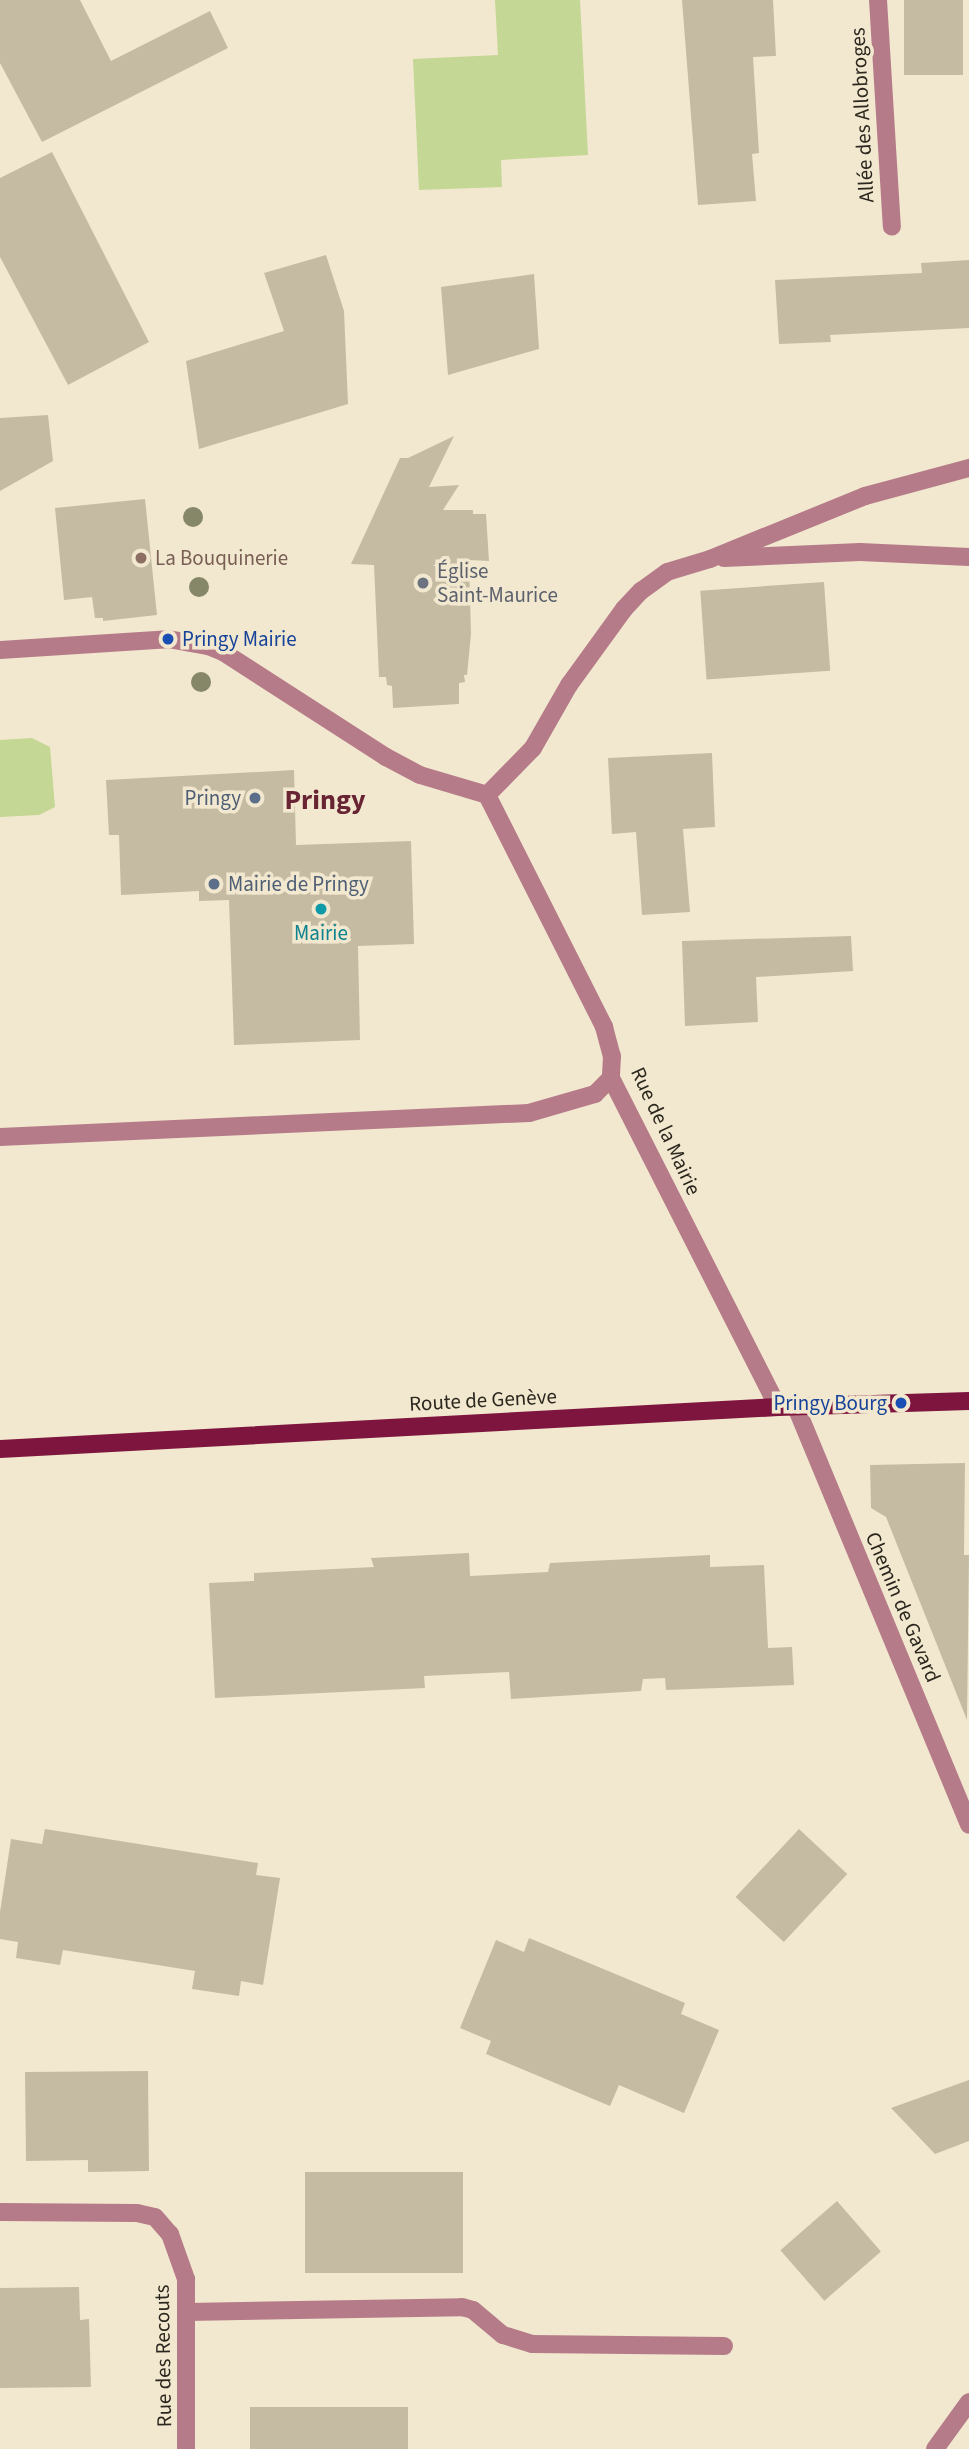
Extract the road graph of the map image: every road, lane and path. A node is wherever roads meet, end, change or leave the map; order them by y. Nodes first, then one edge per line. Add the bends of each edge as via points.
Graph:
1 (878, 0) edge
2 (892, 227) dead end
3 (969, 468) edge
4 (969, 557) edge
5 (710, 559) junction
6 (0, 650) edge
7 (487, 795) junction
8 (611, 1078) junction
9 (0, 1137) edge
10 (969, 1401) edge
11 (787, 1407) junction
12 (0, 1449) edge
13 (969, 1825) edge
14 (0, 2212) edge
15 (187, 2312) junction
16 (724, 2346) dead end
17 (969, 2402) edge
18 (186, 2449) edge
19 (935, 2449) edge

1 - 2 street, Allée des Allobroges
3 - 5 street via 864,496
4 - 5 street via 860,552
5 - 7 street via 667,572 641,591 569,685 533,748
6 - 7 street via 168,639 208,646 386,757 420,775
7 - 8 street, Rue de la Mairie via 604,1027 612,1056
8 - 9 street via 595,1094 529,1113
8 - 11 street, Rue de la Mairie
10 - 11 main road, Route de Genève
11 - 12 main road, Route de Genève
11 - 13 street, Chemin de Gavard
14 - 15 street, Rue des Recouts via 155,2217 170,2234 179,2255 186,2278
15 - 16 street via 462,2307 473,2310 503,2334 532,2344
15 - 18 street, Rue des Recouts
17 - 19 street

